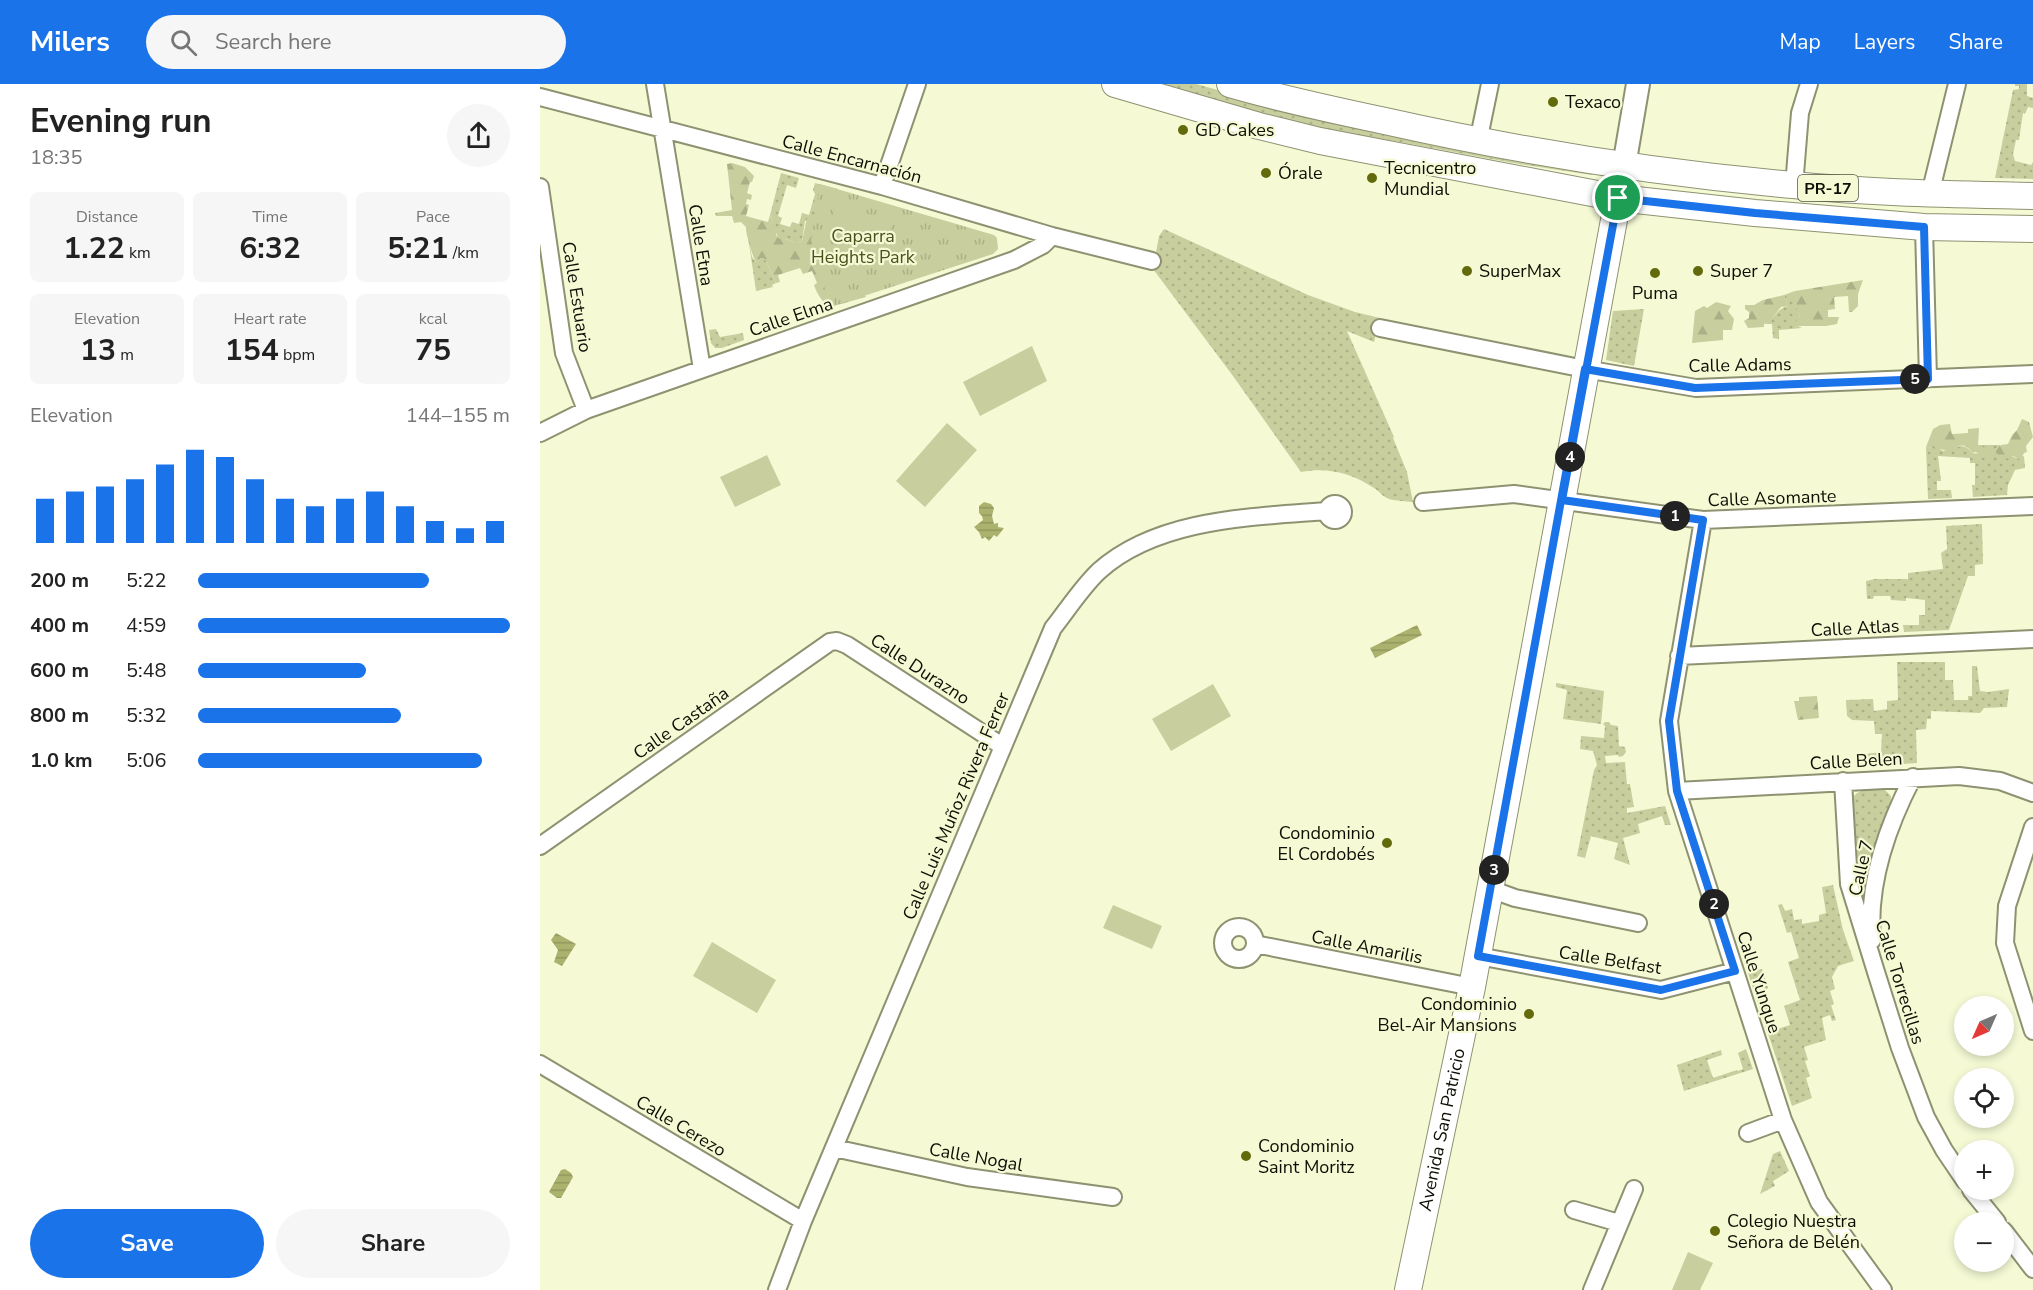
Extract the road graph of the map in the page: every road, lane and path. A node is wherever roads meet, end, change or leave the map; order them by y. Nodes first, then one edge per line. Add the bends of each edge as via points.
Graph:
1 (655, 84) edge
2 (917, 84) edge
3 (1115, 84) edge
4 (1230, 84) edge
5 (1490, 84) edge
6 (1638, 84) edge
7 (1809, 84) edge
8 (1956, 84) edge
9 (540, 97) edge
10 (661, 128) junction
11 (1478, 142) junction
12 (1623, 166) junction
13 (882, 186) junction
14 (1794, 186) junction
15 (540, 187) edge
16 (1930, 194) junction
17 (2033, 196) edge
18 (1618, 198) junction
19 (1924, 227) junction
20 (2033, 229) edge
21 (1052, 236) junction
22 (1152, 261) dead end
23 (1380, 328) dead end
24 (702, 369) junction
25 (1585, 369) junction
26 (2033, 374) edge
27 (1928, 379) junction
28 (586, 410) junction
29 (540, 433) edge
30 (1562, 500) junction
31 (1424, 502) dead end
32 (2033, 506) edge
33 (1327, 511) dead end
34 (1703, 520) junction
35 (2033, 639) edge
36 (847, 645) joint
37 (1679, 656) junction
38 (1002, 746) junction
39 (1912, 777) junction
40 (1843, 781) junction
41 (1677, 791) junction
42 (2032, 792) edge
43 (2033, 827) edge
44 (540, 846) edge
45 (1490, 889) junction
46 (1638, 923) dead end
47 (1255, 944) dead end
48 (1478, 956) junction
49 (1735, 971) junction
50 (1875, 972) junction
51 (1472, 987) junction
52 (2033, 1031) edge
53 (540, 1064) edge
54 (1784, 1120) junction
55 (1748, 1133) dead end
56 (834, 1148) junction
57 (1954, 1165) edge
58 (1634, 1189) dead end
59 (1113, 1197) dead end
60 (1979, 1200) edge
61 (1574, 1210) dead end
62 (1989, 1212) edge
63 (803, 1221) junction
64 (1619, 1223) junction
65 (2014, 1239) edge
66 (2027, 1249) edge
67 (2033, 1269) edge
68 (777, 1290) edge
69 (1408, 1290) edge
70 (1592, 1290) edge
71 (1883, 1290) edge

1 - 10 street, Calle Etna
2 - 13 street
3 - 18 main road, PR-17 via 1320,141
4 - 11 main road, PR-17
5 - 11 street
6 - 12 street, Avenida San Patricio
7 - 14 street via 1800,113
8 - 16 street
9 - 10 street, Calle Encarnación
10 - 13 street, Calle Encarnación
10 - 24 street, Calle Etna
11 - 12 main road, PR-17
12 - 14 main road, PR-17
12 - 18 main road, Avenida San Patricio
13 - 21 street, Calle Encarnación
14 - 16 main road, PR-17
15 - 28 street, Calle Estuario via 564,352
16 - 17 main road, PR-17
18 - 19 main road, PR-17
18 - 25 main road, Avenida San Patricio
19 - 20 main road, PR-17
19 - 27 street
21 - 22 street, Calle Encarnación
21 - 24 street, Calle Elma via 1014,260
23 - 25 street, Calle Adams
24 - 28 street, Calle Elma
25 - 27 street, Calle Adams via 1695,388
25 - 30 main road, Avenida San Patricio
26 - 27 street, Calle Adams
28 - 29 street, Calle Elma
30 - 31 street, Calle Asomante via 1514,494
30 - 34 street, Calle Asomante
30 - 45 main road, Avenida San Patricio
32 - 34 street, Calle Asomante
33 - 38 street, Calle Luis Muñoz Rivera Ferrer via 1217,522 1160,535 1115,558 1098,572 1053,628
34 - 37 street, Calle Yunque
35 - 37 street, Calle Atlas
36 - 38 street, Calle Durazno
36 - 44 street, Calle Castaña via 837,640 830,642
37 - 41 street, Calle Yunque via 1669,721
38 - 56 street, Calle Luis Muñoz Rivera Ferrer
39 - 40 street, Calle Belen
39 - 42 street, Calle Belen via 1979,777
39 - 50 street, Calle 7 via 1874,883 1871,902
40 - 41 street, Calle Belen
40 - 50 street, Calle Torrecillas via 1850,884
41 - 49 street, Calle Yunque
43 - 52 street via 2007,906 2005,944
45 - 46 street via 1515,898
45 - 48 main road, Avenida San Patricio
47 - 51 street, Calle Amarilis
48 - 49 street, Calle Belfast via 1661,990
48 - 51 main road, Avenida San Patricio
49 - 54 street, Calle Yunque
50 - 57 street, Calle Torrecillas via 1926,1118
51 - 69 main road, Avenida San Patricio
53 - 63 street, Calle Cerezo
54 - 55 street
54 - 71 street, Calle Yunque via 1819,1202
56 - 59 street, Calle Nogal via 968,1178
56 - 63 street, Calle Luis Muñoz Rivera Ferrer
58 - 64 street
60 - 62 street
61 - 64 street
63 - 68 street, Calle Luis Muñoz Rivera Ferrer
64 - 70 street
65 - 66 street
66 - 67 street

